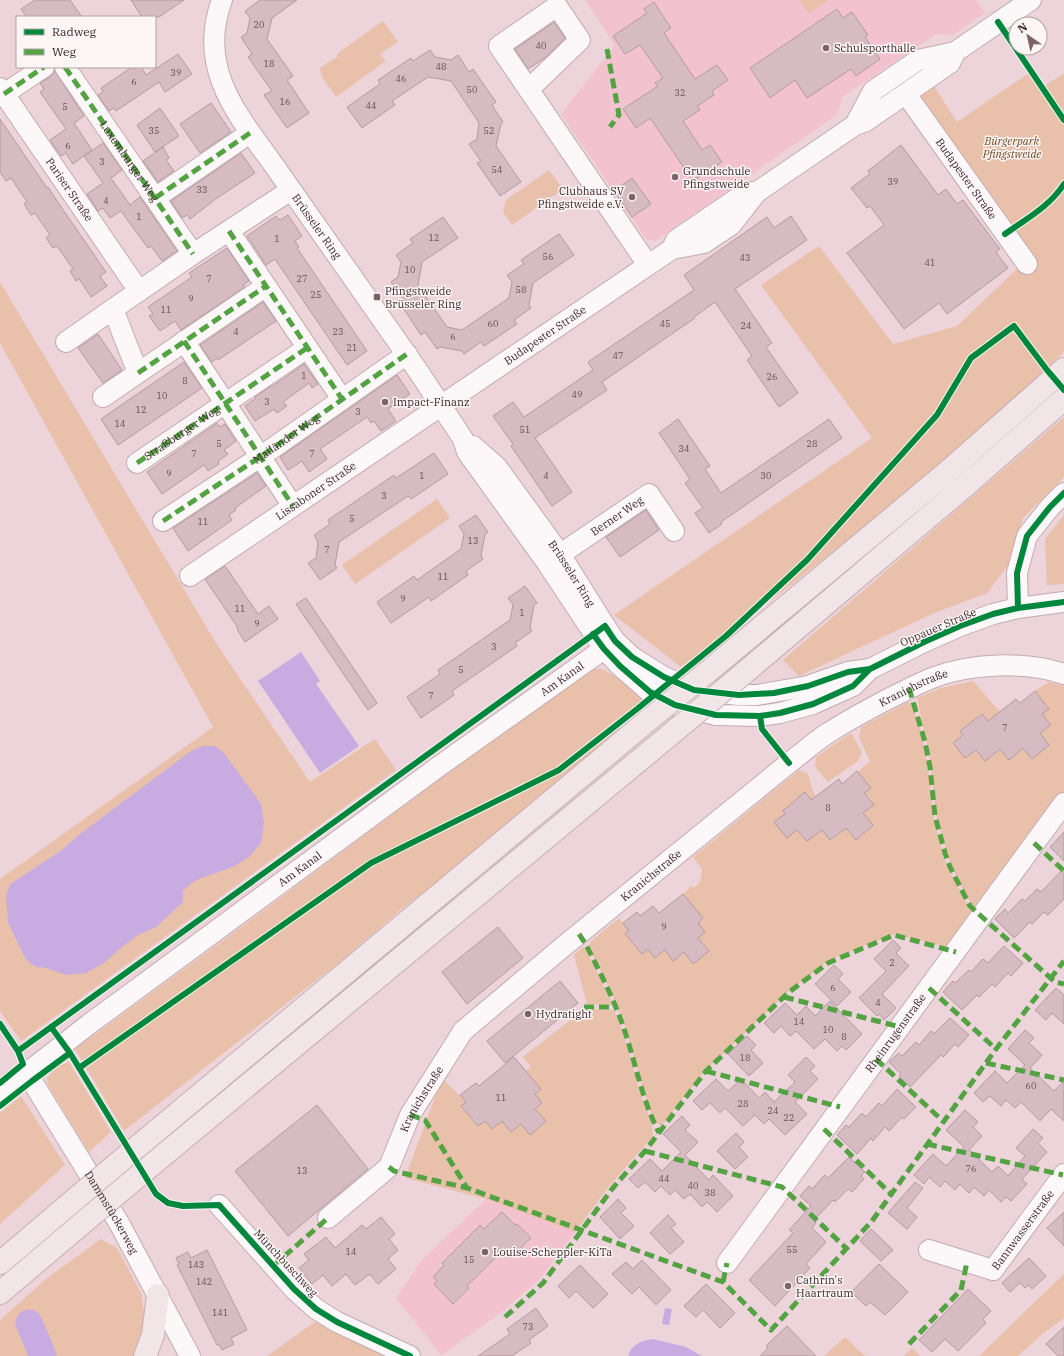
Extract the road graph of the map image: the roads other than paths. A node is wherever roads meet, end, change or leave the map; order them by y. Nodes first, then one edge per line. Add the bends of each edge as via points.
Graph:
1 (222, 0) edge
2 (1031, 0) edge
3 (955, 52) junction
4 (42, 68) edge
5 (67, 68) edge
6 (529, 89) dead end
7 (2, 91) edge
8 (906, 94) junction
9 (855, 125) junction
10 (250, 133) junction
11 (291, 190) junction
12 (155, 198) junction
13 (229, 231) junction
14 (193, 254) junction
15 (1027, 264) dead end
16 (648, 265) junction
17 (266, 286) junction
18 (139, 291) junction
19 (113, 309) junction
20 (184, 341) junction
21 (66, 342) dead end
22 (307, 348) junction
23 (407, 354) junction
24 (1064, 369) edge
25 (138, 373) junction
26 (103, 397) dead end
27 (342, 398) junction
28 (1064, 399) edge
29 (227, 404) junction
30 (441, 405) junction
31 (260, 457) junction
32 (137, 463) dead end
33 (1064, 493) edge
34 (293, 506) junction
35 (163, 521) dead end
36 (674, 531) dead end
37 (554, 559) junction
38 (190, 576) dead end
39 (1064, 602) edge
40 (1018, 608) junction
41 (609, 645) junction
42 (870, 669) junction
43 (1064, 674) edge
44 (694, 690) joint
45 (675, 705) joint
46 (1064, 803) edge
47 (27, 1073) junction
48 (0, 1094) edge
49 (1064, 1174) edge
50 (219, 1205) dead end
51 (328, 1218) dead end
52 (929, 1250) dead end
53 (0, 1263) edge
54 (727, 1263) dead end
55 (0, 1293) edge
56 (158, 1295) junction
57 (145, 1356) edge
58 (190, 1356) edge
59 (410, 1356) edge

1 - 10 street, Brüsseler Ring via 214,32 215,58 220,80 229,101
2 - 3 street, Budapester Straße
3 - 8 street, Budapester Straße via 950,63
3 - 9 street, Budapester Straße via 918,60 873,91
4 - 7 street
5 - 12 street, Luxemburger Weg
6 - 16 street
7 - 18 street, Pariser Straße
8 - 9 street, Budapester Straße via 866,121
8 - 15 street, Budapester Straße
9 - 16 street, Budapester Straße via 756,192 731,225 704,243 672,249
10 - 11 street, Brüsseler Ring
10 - 12 street
11 - 13 street
11 - 23 street, Brüsseler Ring
12 - 14 street, Luxemburger Weg
13 - 14 street
13 - 17 street
14 - 18 street
16 - 30 street, Budapester Straße
17 - 20 street
17 - 22 street
18 - 19 street
19 - 21 street
19 - 25 street
20 - 25 street
20 - 29 street, Straßburger Weg
22 - 27 street
22 - 29 street, Straßburger Weg
23 - 27 street, Mailänder Weg
23 - 30 street, Brüsseler Ring
24 - 53 highway, bridge via 945,474
25 - 26 street
27 - 31 street, Mailänder Weg
28 - 55 highway, bridge via 743,674
29 - 31 street, Straßburger Weg
29 - 32 street, Straßburger Weg
30 - 34 street, Lissaboner Straße
30 - 37 street, Brüsseler Ring via 463,439 467,452
31 - 34 street, Straßburger Weg
31 - 35 street, Mailänder Weg
33 - 40 street via 1027,536 1017,573
34 - 38 street, Lissaboner Straße
36 - 37 street, Berner Weg via 649,494
37 - 41 street, Brüsseler Ring
39 - 40 street, Oppauer Straße
40 - 42 street, Oppauer Straße via 960,626
41 - 44 street, Brüsseler Ring via 664,677
41 - 45 street, Brüsseler Ring via 620,666 645,687
41 - 47 street, Am Kanal via 419,781 88,1025
42 - 44 street, Oppauer Straße via 848,672 808,686 768,694 739,695
42 - 45 street, Oppauer Straße via 853,686 813,704 780,713 760,716 716,715
43 - 51 street, Kranichstraße via 1033,667 1006,665 956,671 909,688 824,736 578,934 463,1031 410,1115 389,1167
46 - 54 street, Rheinrugenstraße
47 - 48 street, Am Kanal
47 - 56 street, Dammstückerweg via 119,1223
49 - 52 street, Bannwasserstraße via 993,1270
50 - 59 street, Münchbuschweg via 294,1289 316,1309 337,1322
56 - 57 highway via 153,1335
56 - 58 street, Dammstückerweg

